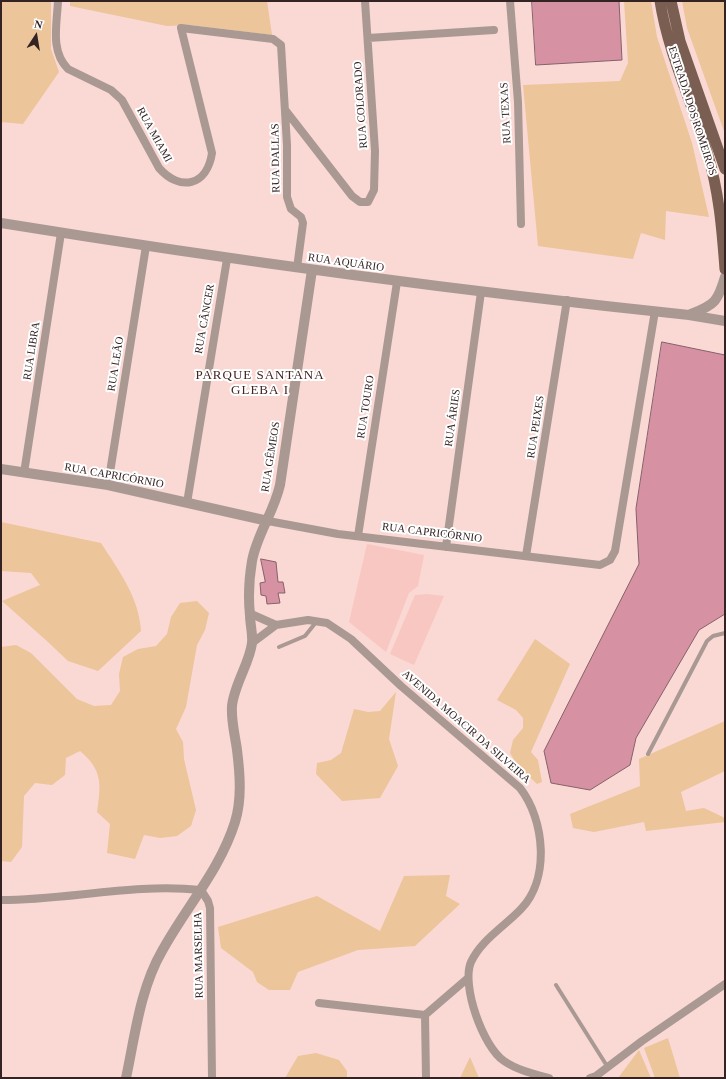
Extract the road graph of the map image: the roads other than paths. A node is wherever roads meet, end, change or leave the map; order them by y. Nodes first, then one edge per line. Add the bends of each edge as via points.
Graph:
1 (58, 1) edge
2 (366, 1) edge
3 (510, 1) edge
4 (660, 1) edge
5 (670, 1) edge
6 (181, 28) joint
7 (494, 30) dead end
8 (368, 38) junction
9 (285, 110) junction
10 (725, 169) edge
11 (1, 223) edge
12 (522, 224) dead end
13 (61, 233) junction
14 (146, 246) junction
15 (227, 259) junction
16 (297, 268) junction
17 (725, 269) edge
18 (312, 270) junction
19 (725, 277) edge
20 (397, 282) junction
21 (481, 292) junction
22 (567, 300) junction
23 (655, 311) junction
24 (689, 315) junction
25 (725, 321) edge
26 (1, 469) edge
27 (24, 473) junction
28 (108, 485) junction
29 (187, 503) junction
30 (268, 521) junction
31 (358, 536) junction
32 (446, 546) junction
33 (526, 556) junction
34 (249, 614) junction
35 (317, 620) junction
36 (276, 625) junction
37 (725, 633) edge
38 (252, 643) junction
39 (279, 647) dead end
40 (648, 754) dead end
41 (201, 890) junction
42 (1, 900) edge
43 (468, 978) junction
44 (725, 984) edge
45 (556, 985) dead end
46 (319, 1003) dead end
47 (425, 1016) junction
48 (606, 1066) junction
49 (594, 1077) edge
50 (126, 1078) edge
51 (212, 1078) edge
52 (426, 1078) edge
53 (549, 1078) edge

1 - 6 street, RUA MIAMI via 56,48 63,64 68,69 111,90 122,100 159,168 175,181 192,182 206,173 211,148
2 - 8 street, RUA COLORADO
3 - 12 street, RUA TEXAS via 518,102
4 - 17 main road, ESTRADA DOS ROMEIROS via 670,44 715,180
5 - 10 main road, ESTRADA DOS ROMEIROS via 680,41
6 - 9 street, RUA DALLAS via 273,39 278,42 281,45
7 - 8 street
8 - 9 street, RUA COLORADO via 375,151 374,190 371,200 366,204 352,196
9 - 16 street, RUA DALLAS via 287,197 291,209 301,217 303,223
11 - 13 street, RUA AQUÁRIO
13 - 14 street, RUA AQUÁRIO
13 - 27 street, RUA LIBRA
14 - 15 street, RUA AQUÁRIO
14 - 28 street, RUA LEÃO
15 - 16 street, RUA AQUÁRIO
15 - 29 street, RUA CÂNCER
16 - 18 street, RUA AQUÁRIO
18 - 20 street, RUA AQUÁRIO
18 - 30 street, RUA GÊMEOS via 280,485
19 - 24 street via 717,300 712,305
20 - 21 street, RUA AQUÁRIO
20 - 31 street, RUA TOURO
21 - 22 street, RUA AQUÁRIO
21 - 32 street, RUA ÁRIES
22 - 23 street, RUA AQUÁRIO
22 - 33 street, RUA PEIXES
23 - 24 street, RUA AQUÁRIO
23 - 33 street, RUA CAPRICÓRNIO via 614,556 600,565
24 - 25 street, RUA AQUÁRIO
26 - 27 street, RUA CAPRICÓRNIO
27 - 28 street, RUA CAPRICÓRNIO
28 - 29 street, RUA CAPRICÓRNIO
29 - 30 street, RUA CAPRICÓRNIO
30 - 31 street, RUA CAPRICÓRNIO
30 - 34 street, RUA GÊMEOS via 257,540 252,561
31 - 32 street, RUA CAPRICÓRNIO
32 - 33 street, RUA CAPRICÓRNIO
34 - 36 street
34 - 38 street, RUA GÊMEOS
35 - 36 street, AVENIDA MOACIR DA SILVEIRA
35 - 39 lane via 305,636
35 - 43 street, AVENIDA MOACIR DA SILVEIRA via 339,630 351,639 401,686 520,788 534,812 540,854 538,875 531,896 477,951
36 - 38 street, AVENIDA MOACIR DA SILVEIRA
37 - 40 lane via 713,636 707,641
38 - 41 street via 232,705 232,726 239,771 238,808 224,850
41 - 42 street via 143,888
41 - 50 street via 161,952 151,976 142,1002
41 - 51 street, RUA MARSELHA via 210,908
43 - 47 street
43 - 53 street, AVENIDA MOACIR DA SILVEIRA via 474,1008 492,1051 503,1061 517,1068
44 - 48 street
45 - 48 lane
46 - 47 street
47 - 52 street
48 - 49 street

